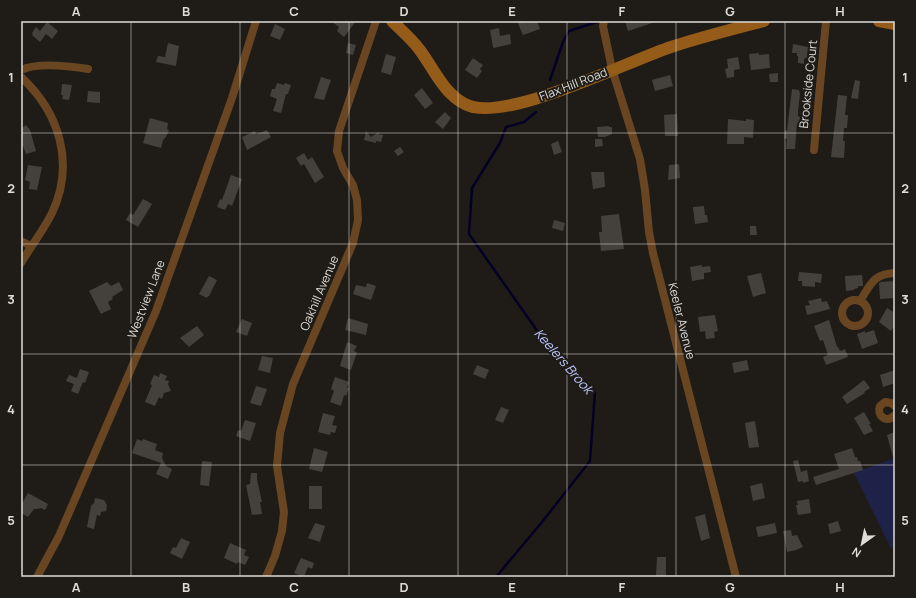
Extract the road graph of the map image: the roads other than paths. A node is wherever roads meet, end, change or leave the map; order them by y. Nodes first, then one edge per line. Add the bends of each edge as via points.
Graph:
1 (256, 21) edge
2 (376, 21) edge
3 (392, 21) edge
4 (604, 21) edge
5 (764, 21) edge
6 (826, 21) edge
7 (879, 21) edge
8 (895, 24) edge
9 (88, 69) dead end
10 (612, 69) junction
11 (21, 70) edge
12 (21, 77) edge
13 (814, 150) dead end
14 (21, 241) edge
15 (31, 246) junction
16 (21, 263) edge
17 (895, 273) edge
18 (860, 300) dead end
19 (895, 406) edge
20 (895, 415) edge
21 (37, 577) edge
22 (266, 577) edge
23 (736, 577) edge

1 - 21 street, Westview Lane via 232,98 156,311 62,529
2 - 22 street, Oakhill Avenue via 339,130 337,151 353,185 358,220 353,243 293,384 280,433 277,466 284,512 282,531
3 - 10 main road, Flax Hill Road via 418,48 447,90 472,108 489,109 524,102 561,91
4 - 10 street, Keeler Avenue
5 - 10 main road, Flax Hill Road via 671,47
6 - 13 street, Brookside Court
7 - 8 main road
9 - 11 street via 38,66
10 - 23 street, Keeler Avenue via 640,159 653,253
12 - 15 street via 46,106 57,132 62,155 57,200 48,220
14 - 15 street
15 - 16 street
17 - 18 street via 883,274 874,280
19 - 20 street via 885,402 880,406 879,412 887,419

